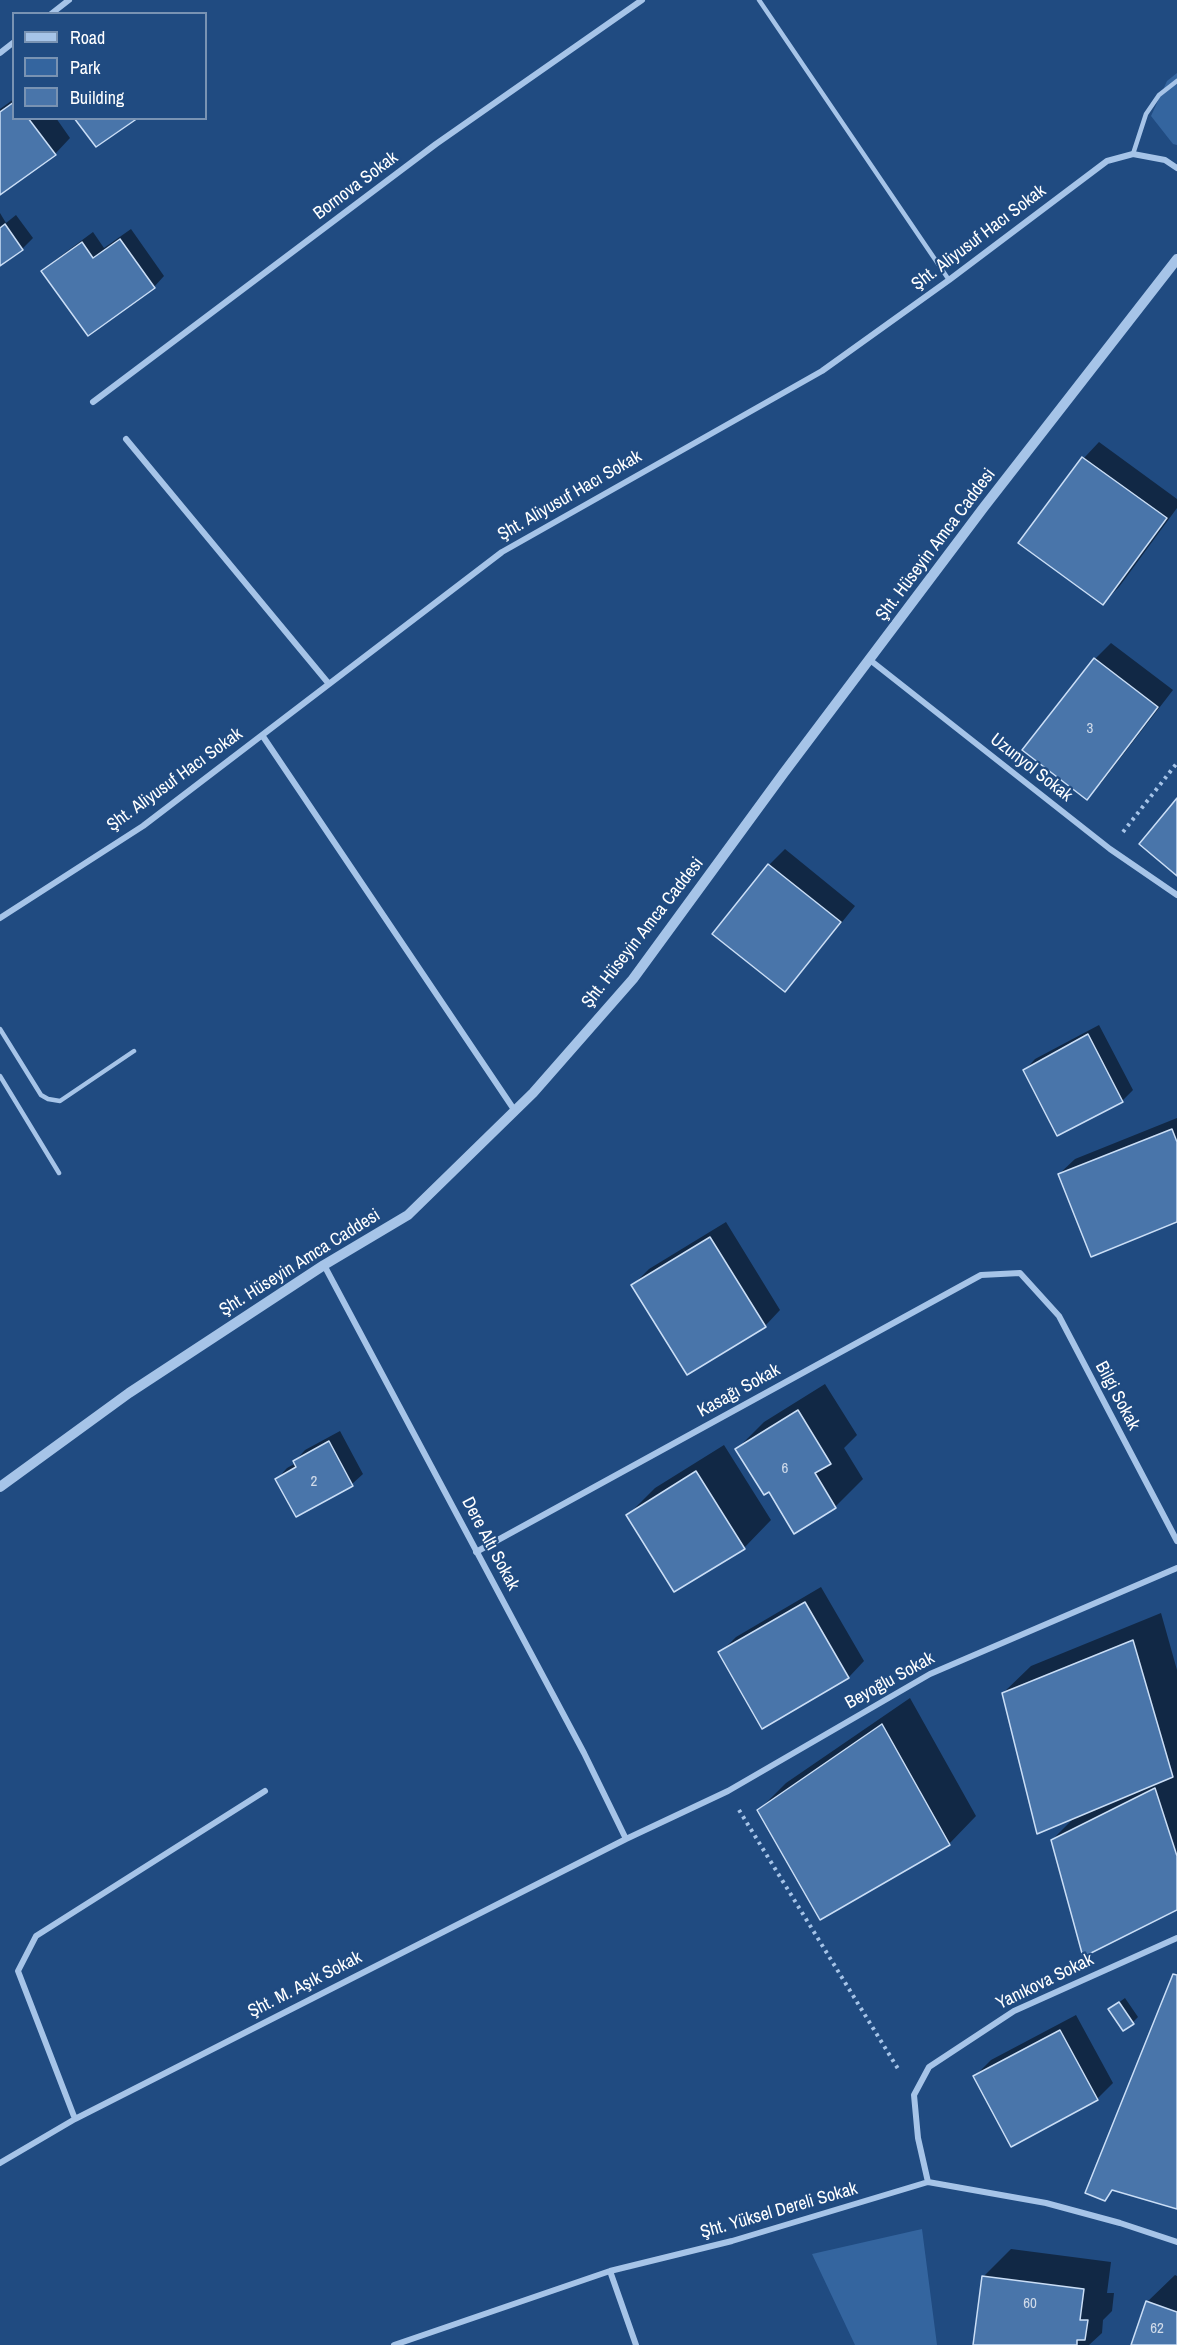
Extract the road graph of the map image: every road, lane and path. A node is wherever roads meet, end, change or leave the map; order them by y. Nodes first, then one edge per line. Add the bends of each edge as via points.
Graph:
1 (69, 0) edge
2 (642, 0) edge
3 (759, 0) edge
4 (54, 12) edge
5 (12, 44) edge
6 (0, 53) edge
7 (1177, 81) edge
8 (1133, 154) junction
9 (1177, 168) edge
10 (1177, 259) edge
11 (949, 280) junction
12 (93, 402) dead end
13 (126, 439) dead end
14 (870, 660) junction
15 (329, 684) junction
16 (262, 735) junction
17 (1177, 763) edge
18 (1110, 849) junction
19 (1177, 895) edge
20 (0, 918) edge
21 (0, 1029) edge
22 (134, 1051) dead end
23 (0, 1076) edge
24 (515, 1111) junction
25 (59, 1173) dead end
26 (324, 1264) junction
27 (1020, 1273) joint
28 (0, 1487) edge
29 (1177, 1541) edge
30 (476, 1552) junction
31 (1177, 1568) edge
32 (265, 1791) dead end
33 (728, 1791) junction
34 (626, 1839) junction
35 (1177, 1938) edge
36 (914, 2095) junction
37 (75, 2119) junction
38 (0, 2163) edge
39 (928, 2182) junction
40 (1177, 2242) edge
41 (610, 2271) junction
42 (394, 2345) edge
43 (636, 2345) edge

1 - 4 street
2 - 12 street, Bornova Sokak via 436,144
3 - 11 lane
5 - 6 street
7 - 8 lane via 1159,95 1146,114
8 - 9 street, Şht. Aliyusuf Hacı Sokak via 1165,160
8 - 11 street, Şht. Aliyusuf Hacı Sokak via 1107,161
10 - 14 street, Şht. Hüseyin Amca Caddesi
11 - 15 street, Şht. Aliyusuf Hacı Sokak via 822,371 502,552
13 - 15 street
14 - 18 street, Uzunyol Sokak
14 - 24 street, Şht. Hüseyin Amca Caddesi via 633,979
15 - 16 street, Şht. Aliyusuf Hacı Sokak
16 - 20 street, Şht. Aliyusuf Hacı Sokak via 142,826
16 - 24 street
17 - 18 path
18 - 19 street, Uzunyol Sokak
21 - 22 lane via 41,1095 60,1101
23 - 25 lane
24 - 26 street, Şht. Hüseyin Amca Caddesi via 408,1215
26 - 28 street, Şht. Hüseyin Amca Caddesi via 129,1393
26 - 30 street, Dere Altı Sokak
27 - 29 street, Bilgi Sokak via 1059,1316
27 - 30 street, Kasağı Sokak via 981,1275
30 - 34 street, Dere Altı Sokak
31 - 33 street, Beyoğlu Sokak via 930,1674
32 - 37 street via 36,1936 18,1971
33 - 34 street, Beyoğlu Sokak
33 - 36 path
34 - 37 street, Şht. M. Aşık Sokak
35 - 36 street, Yanıkova Sokak via 1014,2012 929,2067
36 - 39 street
37 - 38 street, Şht. M. Aşık Sokak
39 - 40 street, Şht. Yüksel Dereli Sokak via 1046,2203
39 - 41 street, Şht. Yüksel Dereli Sokak via 732,2241
41 - 42 street, Şht. Yüksel Dereli Sokak
41 - 43 street

